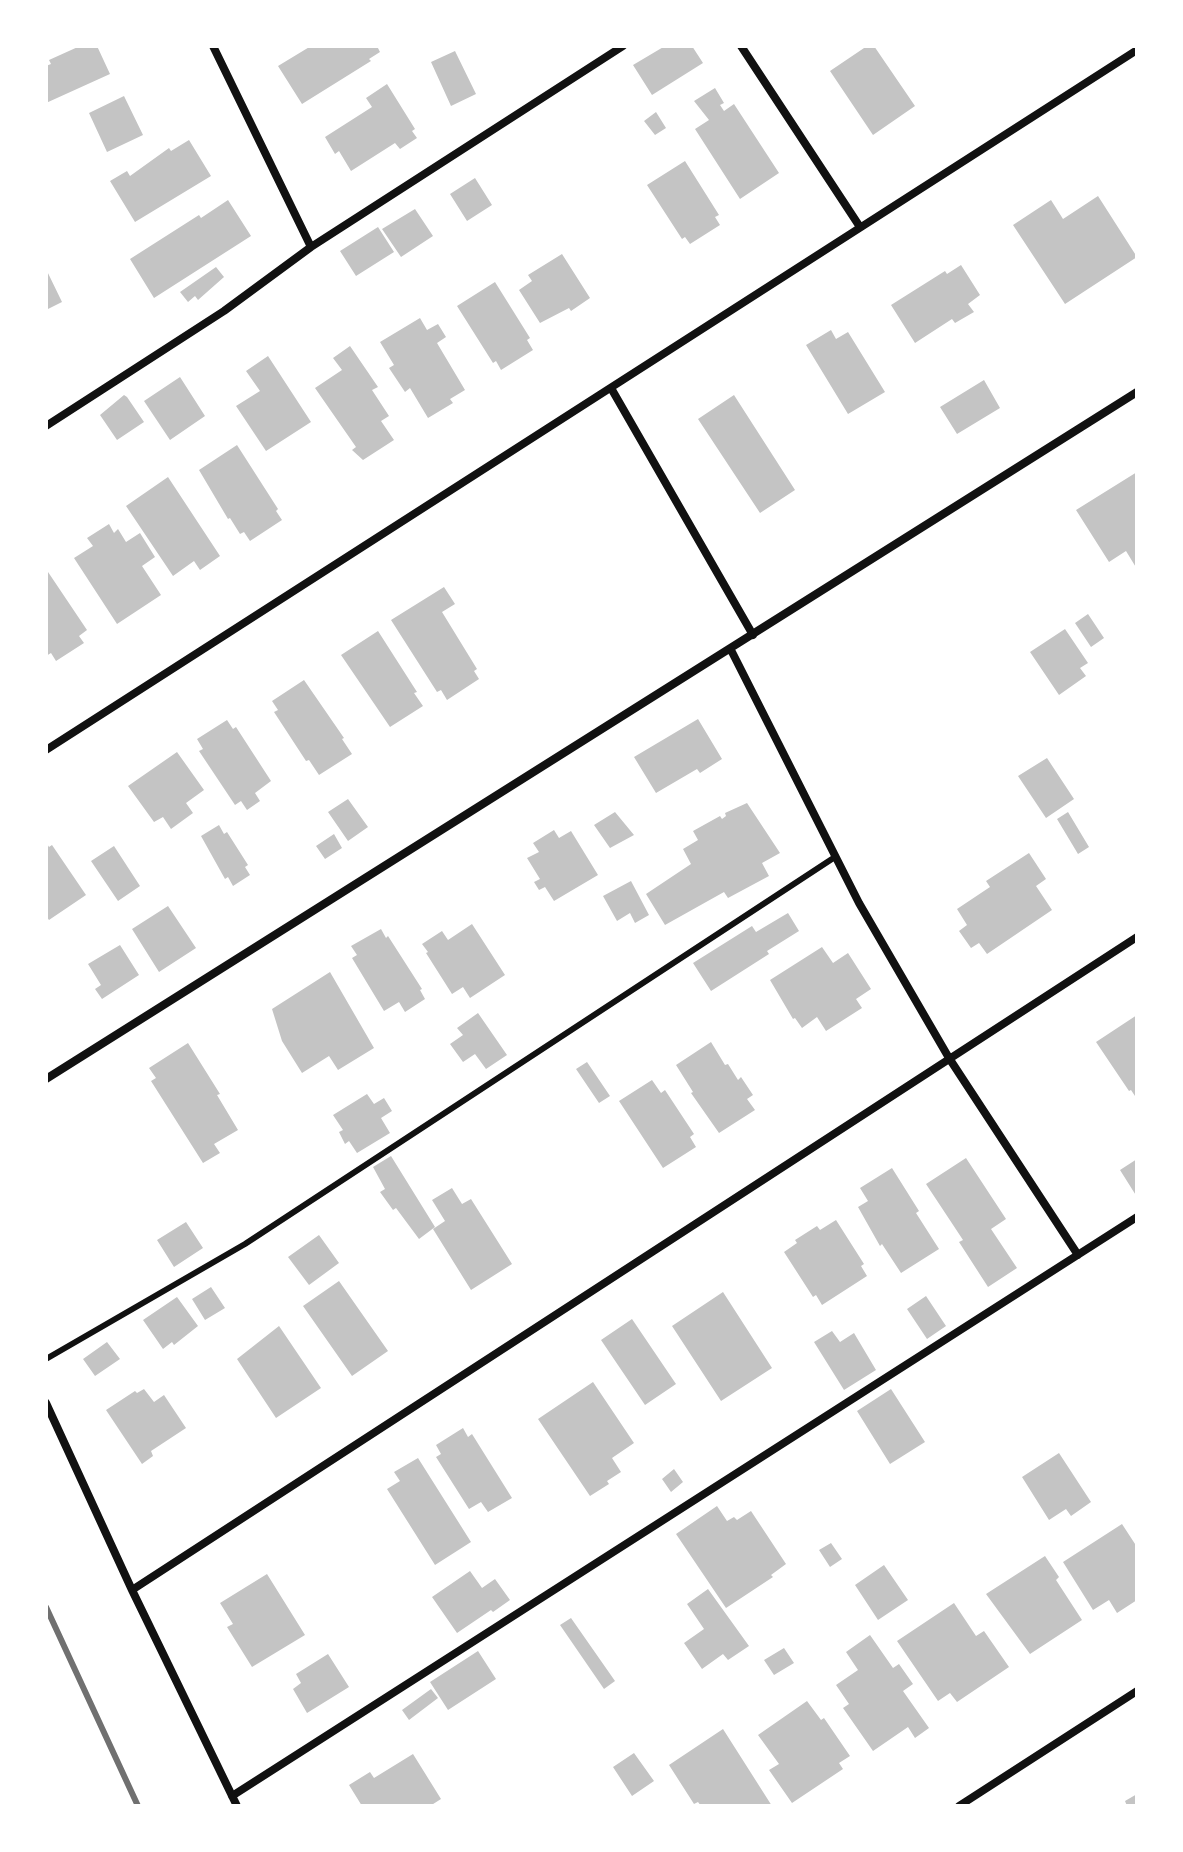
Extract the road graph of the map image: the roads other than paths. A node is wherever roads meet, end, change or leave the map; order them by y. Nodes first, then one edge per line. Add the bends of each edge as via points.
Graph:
1 (213, 46) edge
2 (623, 46) edge
3 (741, 46) edge
4 (1137, 50) edge
5 (860, 227) junction
6 (311, 247) junction
7 (611, 388) junction
8 (1137, 392) edge
9 (46, 426) edge
10 (753, 635) junction
11 (731, 650) junction
12 (46, 750) edge
13 (835, 857) junction
14 (1137, 937) edge
15 (949, 1058) junction
16 (46, 1079) edge
17 (1137, 1217) edge
18 (1078, 1255) junction
19 (46, 1359) edge
20 (46, 1403) edge
21 (132, 1590) junction
22 (1137, 1691) edge
23 (232, 1796) junction
24 (237, 1806) edge
25 (959, 1806) edge

1 - 6 street
2 - 6 street
3 - 5 street
4 - 5 street
5 - 7 street
6 - 9 street via 224,311
7 - 10 street
7 - 12 street
8 - 10 street
10 - 11 street
11 - 13 street
11 - 16 street
13 - 15 street
13 - 19 lane via 245,1244
14 - 15 street
15 - 18 street
15 - 21 street
17 - 18 street
18 - 23 street
20 - 21 street
21 - 23 street
22 - 25 street
23 - 24 street

